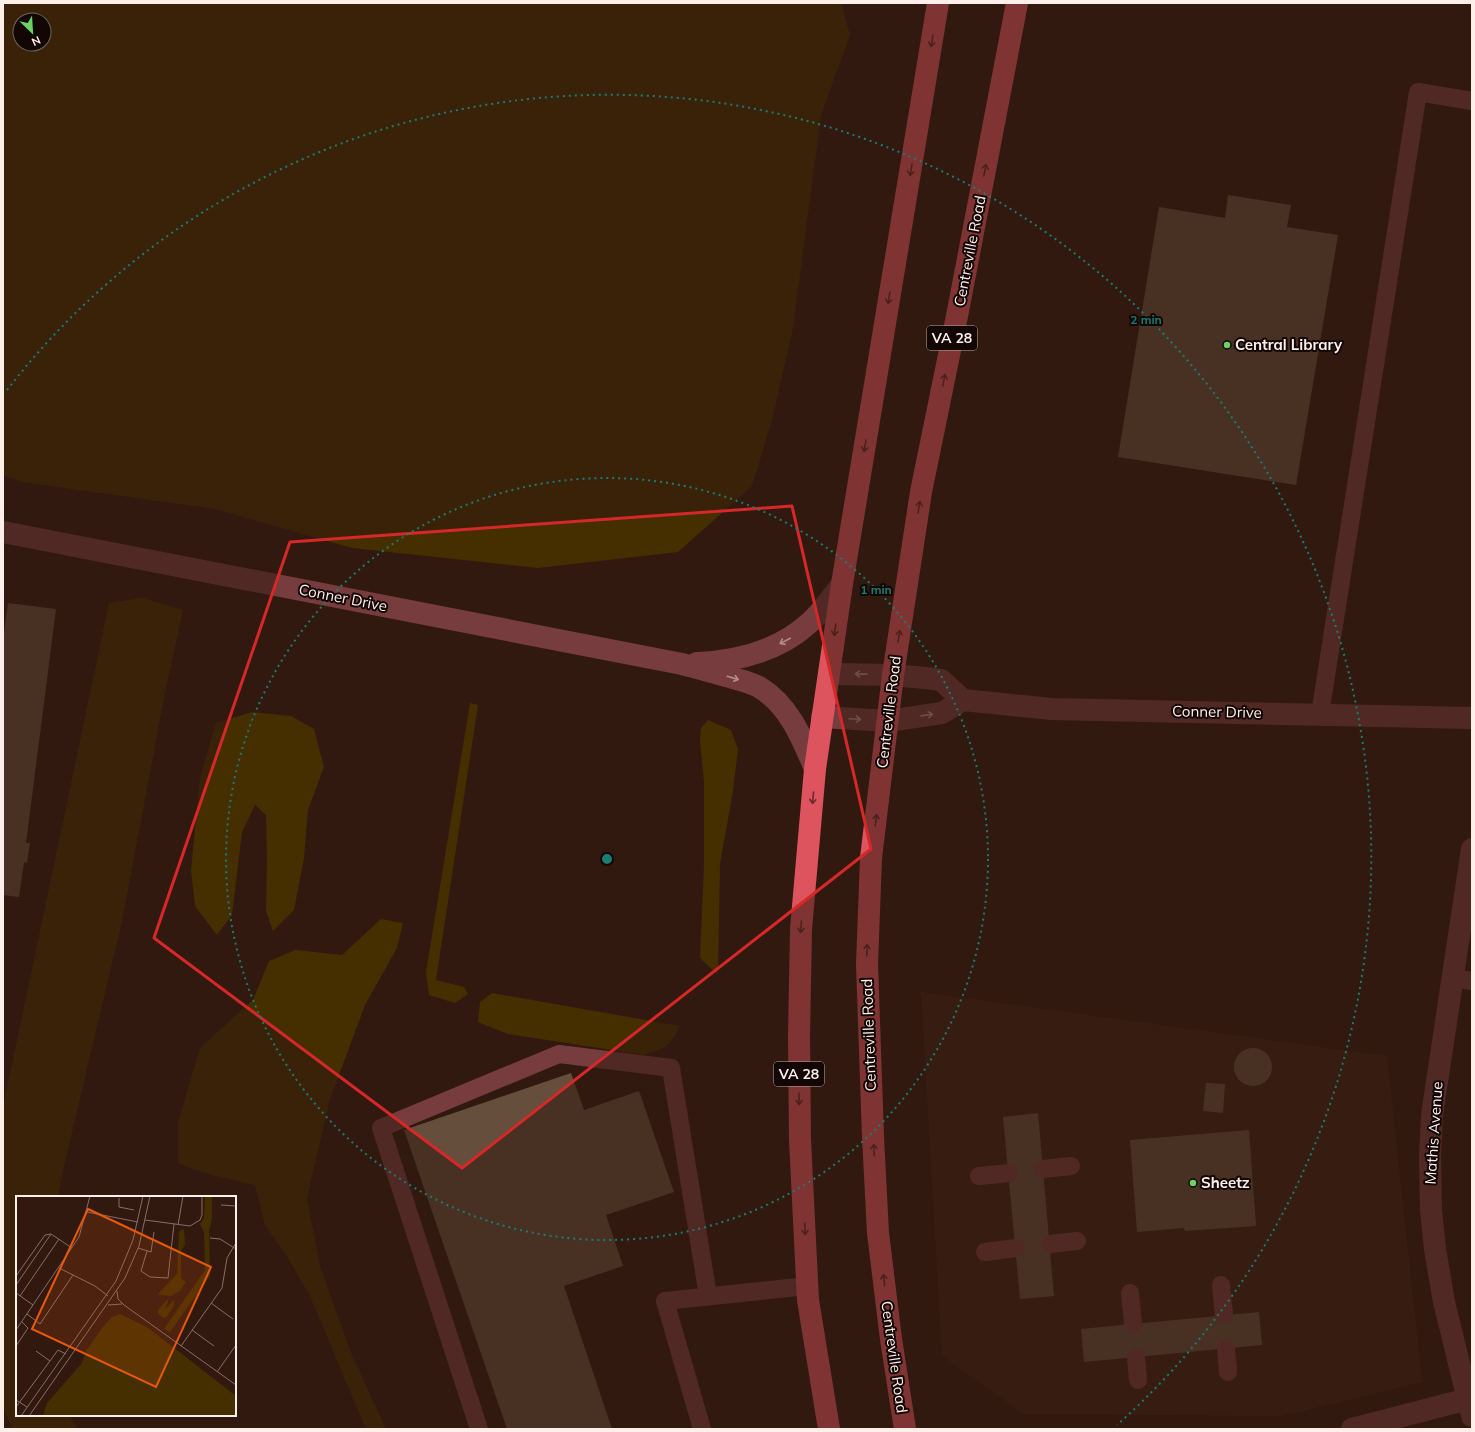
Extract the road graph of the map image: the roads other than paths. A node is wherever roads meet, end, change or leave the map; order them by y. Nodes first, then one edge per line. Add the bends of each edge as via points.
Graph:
1 (938, 3) edge
2 (1017, 3) edge
3 (1472, 101) edge
4 (3, 532) edge
5 (842, 584) junction
6 (682, 664) junction
7 (829, 674) junction
8 (893, 675) junction
9 (963, 700) junction
10 (1320, 714) junction
11 (822, 718) junction
12 (1472, 718) edge
13 (888, 721) junction
14 (815, 769) junction
15 (1472, 849) edge
16 (1462, 980) edge
17 (1071, 1166) dead end
18 (1042, 1169) dead end
19 (1009, 1173) dead end
20 (979, 1176) dead end
21 (1077, 1241) dead end
22 (1050, 1244) dead end
23 (1016, 1248) dead end
24 (985, 1252) dead end
25 (1221, 1285) dead end
26 (808, 1286) junction
27 (1130, 1293) dead end
28 (708, 1296) junction
29 (1224, 1315) dead end
30 (1133, 1324) dead end
31 (1226, 1348) dead end
32 (1136, 1357) dead end
33 (1228, 1372) dead end
34 (1138, 1380) dead end
35 (1470, 1407) edge
36 (479, 1429) edge
37 (702, 1429) edge
38 (829, 1429) edge
39 (905, 1429) edge
40 (1352, 1429) edge

1 -> 5 highway, VA 28
8 -> 2 highway, Centreville Road / VA 28 via 921,492
3 - 10 lane via 1418,92
4 - 6 street, Conner Drive
5 -> 6 street, Conner Drive via 809,624 790,638 744,657
5 -> 7 highway, VA 28
6 -> 14 street, Conner Drive via 749,683 770,695 790,718 804,742
8 -> 7 street
7 - 11 highway, VA 28
8 - 9 street via 941,680
8 - 13 highway, Centreville Road / VA 28
9 - 10 street, Conner Drive via 1051,709
13 -> 9 street via 942,713
10 - 12 street, Conner Drive
11 -> 13 street
11 - 14 highway, VA 28
39 -> 13 highway, Centreville Road / VA 28 via 878,1233 867,964 871,858
14 -> 26 highway, VA 28 via 801,929 799,1029 800,1140
15 - 16 street, Mathis Avenue
16 - 35 street, Mathis Avenue via 1432,1115 1431,1210 1444,1302
17 - 18 lane
19 - 20 lane
21 - 22 lane
23 - 24 lane
25 - 29 lane
26 - 28 lane
26 - 38 highway, VA 28 via 808,1300
27 - 30 lane
28 - 36 lane via 671,1068 559,1054 381,1128
28 - 37 lane via 665,1301
31 - 33 lane
32 - 34 lane
35 - 40 street

